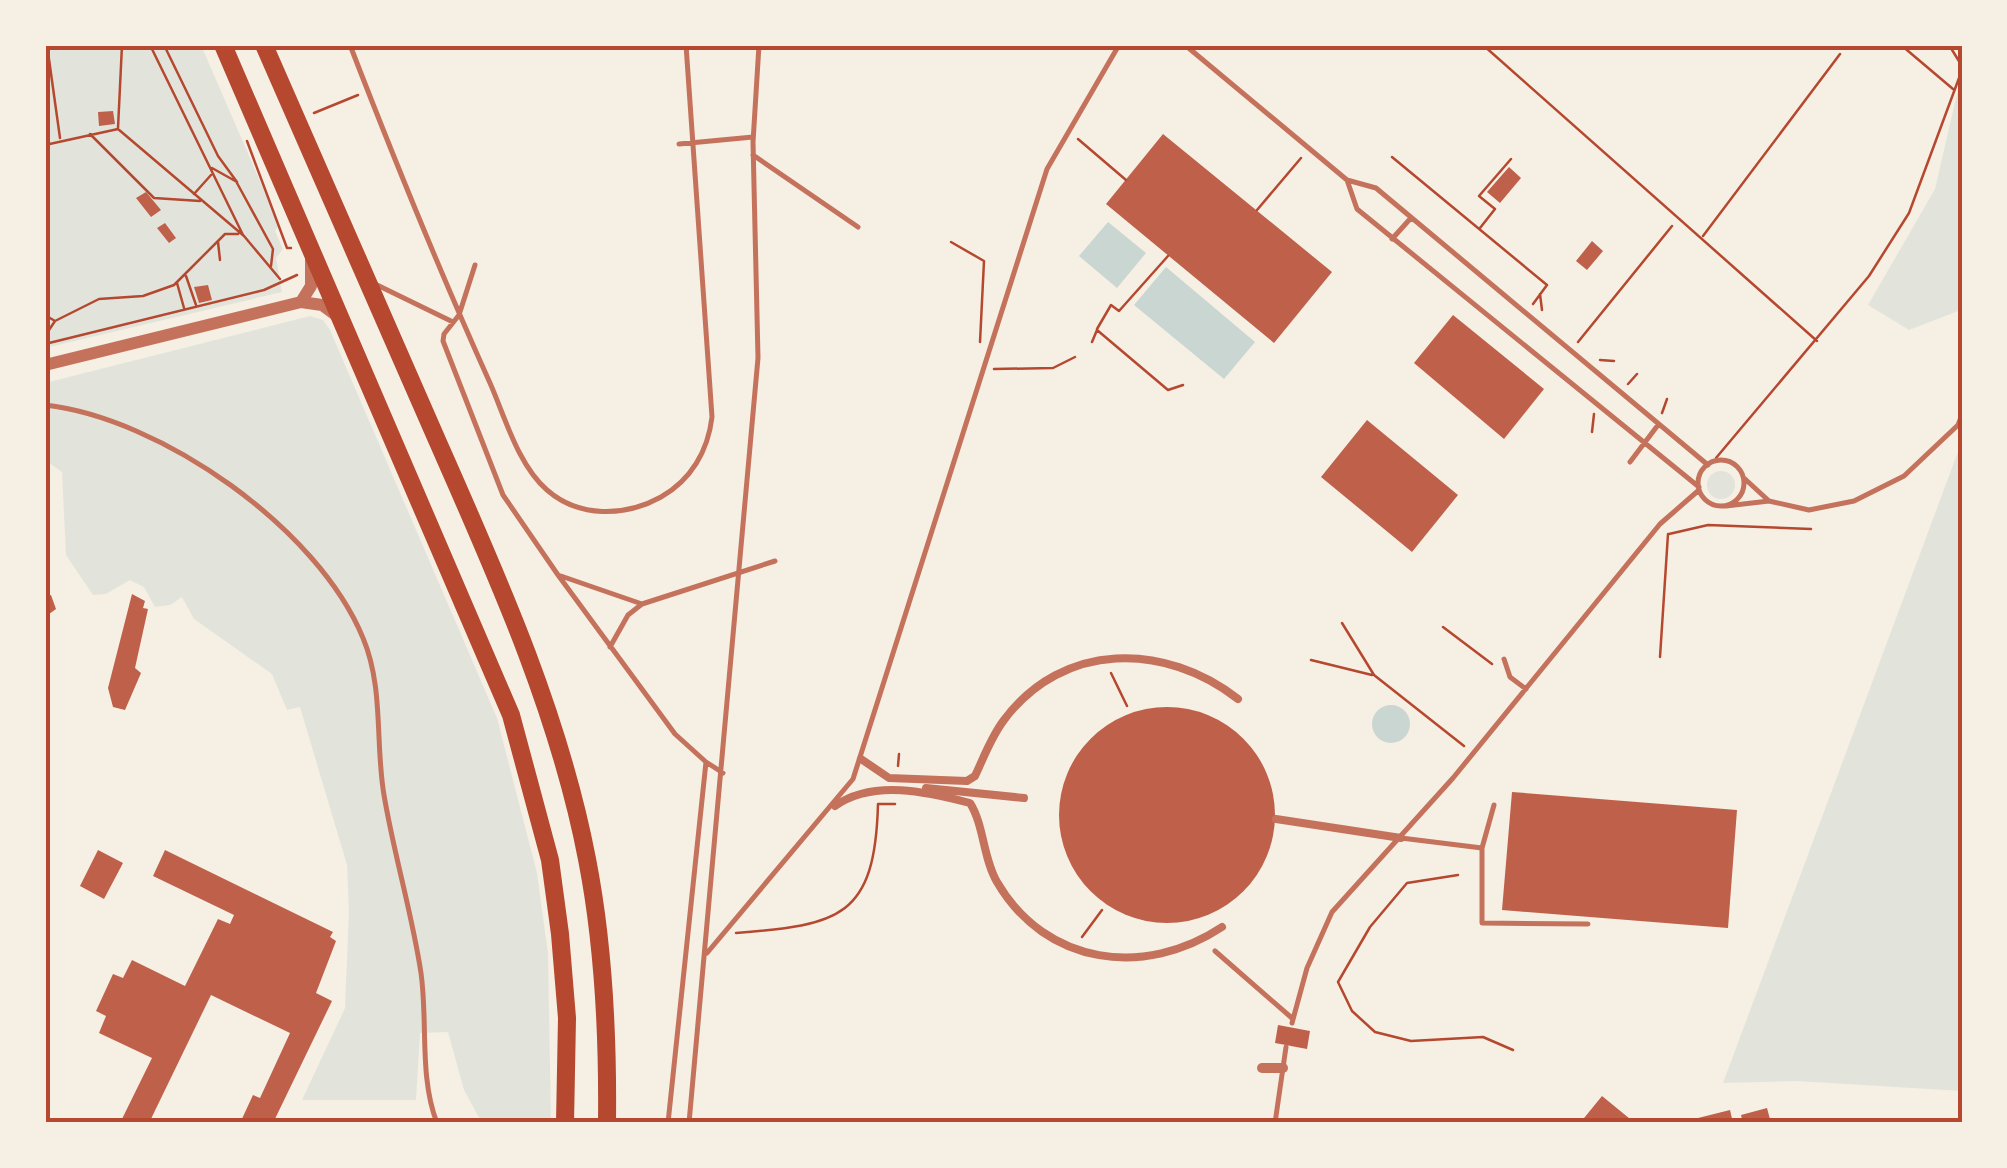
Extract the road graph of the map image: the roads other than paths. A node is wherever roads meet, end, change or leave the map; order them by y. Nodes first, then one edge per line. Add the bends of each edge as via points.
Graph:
1 (224, 45) edge
2 (264, 45) edge
3 (350, 45) edge
4 (686, 45) edge
5 (759, 45) edge
6 (1119, 45) edge
7 (1186, 45) edge
8 (753, 137) junction
9 (679, 144) dead end
10 (753, 155) junction
11 (1348, 180) junction
12 (1411, 218) junction
13 (858, 227) dead end
14 (1392, 239) junction
15 (302, 246) junction
16 (475, 265) dead end
17 (367, 280) junction
18 (301, 302) junction
19 (459, 315) junction
20 (342, 321) junction
21 (453, 322) junction
22 (45, 365) edge
23 (45, 405) edge
24 (1962, 415) edge
25 (1658, 424) junction
26 (1644, 444) junction
27 (1630, 462) dead end
28 (1710, 464) junction
29 (1744, 478) junction
30 (1699, 488) junction
31 (1769, 500) junction
32 (1726, 506) junction
33 (775, 561) dead end
34 (558, 576) junction
35 (642, 604) junction
36 (610, 647) junction
37 (1504, 660) dead end
38 (1526, 688) junction
39 (1238, 698) dead end
40 (861, 759) junction
41 (706, 762) junction
42 (723, 774) junction
43 (926, 788) junction
44 (1024, 798) dead end
45 (1494, 804) dead end
46 (835, 806) junction
47 (1276, 819) dead end
48 (1402, 838) junction
49 (1482, 848) junction
50 (1588, 924) dead end
51 (1222, 927) dead end
52 (1215, 951) dead end
53 (707, 953) junction
54 (1286, 1047) dead end
55 (1262, 1068) dead end
56 (1284, 1068) junction
57 (438, 1123) edge
58 (566, 1123) edge
59 (607, 1123) edge
60 (668, 1123) edge
61 (689, 1123) edge
62 (1275, 1123) edge

1 - 15 highway
2 - 17 highway
3 - 19 lane
4 - 19 lane via 712,417 710,439 688,474 652,501 618,512 556,497 530,470
5 - 8 lane
6 - 40 lane via 1067,129 1038,194
7 - 11 lane
8 - 9 lane
8 - 10 lane
10 - 13 lane
10 - 42 lane via 758,358
11 - 12 lane via 1376,188
11 - 14 lane via 1356,209
12 - 14 lane
12 - 25 lane
14 - 26 lane
15 - 18 street via 312,272
15 - 20 highway
16 - 19 lane
17 - 21 lane
17 - 59 highway via 502,592 558,744 594,897
18 - 20 street via 322,305
18 - 22 street
19 - 21 lane
20 - 58 highway via 501,686 531,781 550,860 565,977
21 - 34 lane via 443,341 475,431 519,524
23 - 57 lane via 108,418 190,456 303,550 351,612 375,683 384,795 416,946 428,1096
24 - 31 lane via 1904,476 1854,500 1808,510
25 - 26 lane
25 - 28 lane
26 - 27 lane
26 - 30 lane
28 - 29 lane via 1731,462
28 - 30 lane
29 - 31 lane
29 - 32 lane via 1741,496
30 - 32 lane via 1709,503
30 - 38 lane via 1660,524
31 - 32 lane
33 - 35 lane
34 - 35 lane
34 - 36 lane
35 - 36 lane
36 - 41 lane via 675,734
37 - 38 lane via 1510,676
38 - 48 lane
39 - 43 street via 1190,667 1132,656 1074,666 1023,698 971,779
40 - 43 street via 873,771
40 - 46 lane
41 - 42 lane
41 - 60 lane
42 - 53 lane
43 - 44 street
43 - 46 street via 864,791
43 - 51 street via 970,803 998,883 1030,922 1072,950 1150,958
45 - 49 lane
46 - 53 lane
47 - 48 street
48 - 49 lane
48 - 52 lane via 1332,912 1293,1021
49 - 50 lane via 1482,924
53 - 61 lane
54 - 56 lane
55 - 56 street
56 - 62 lane

